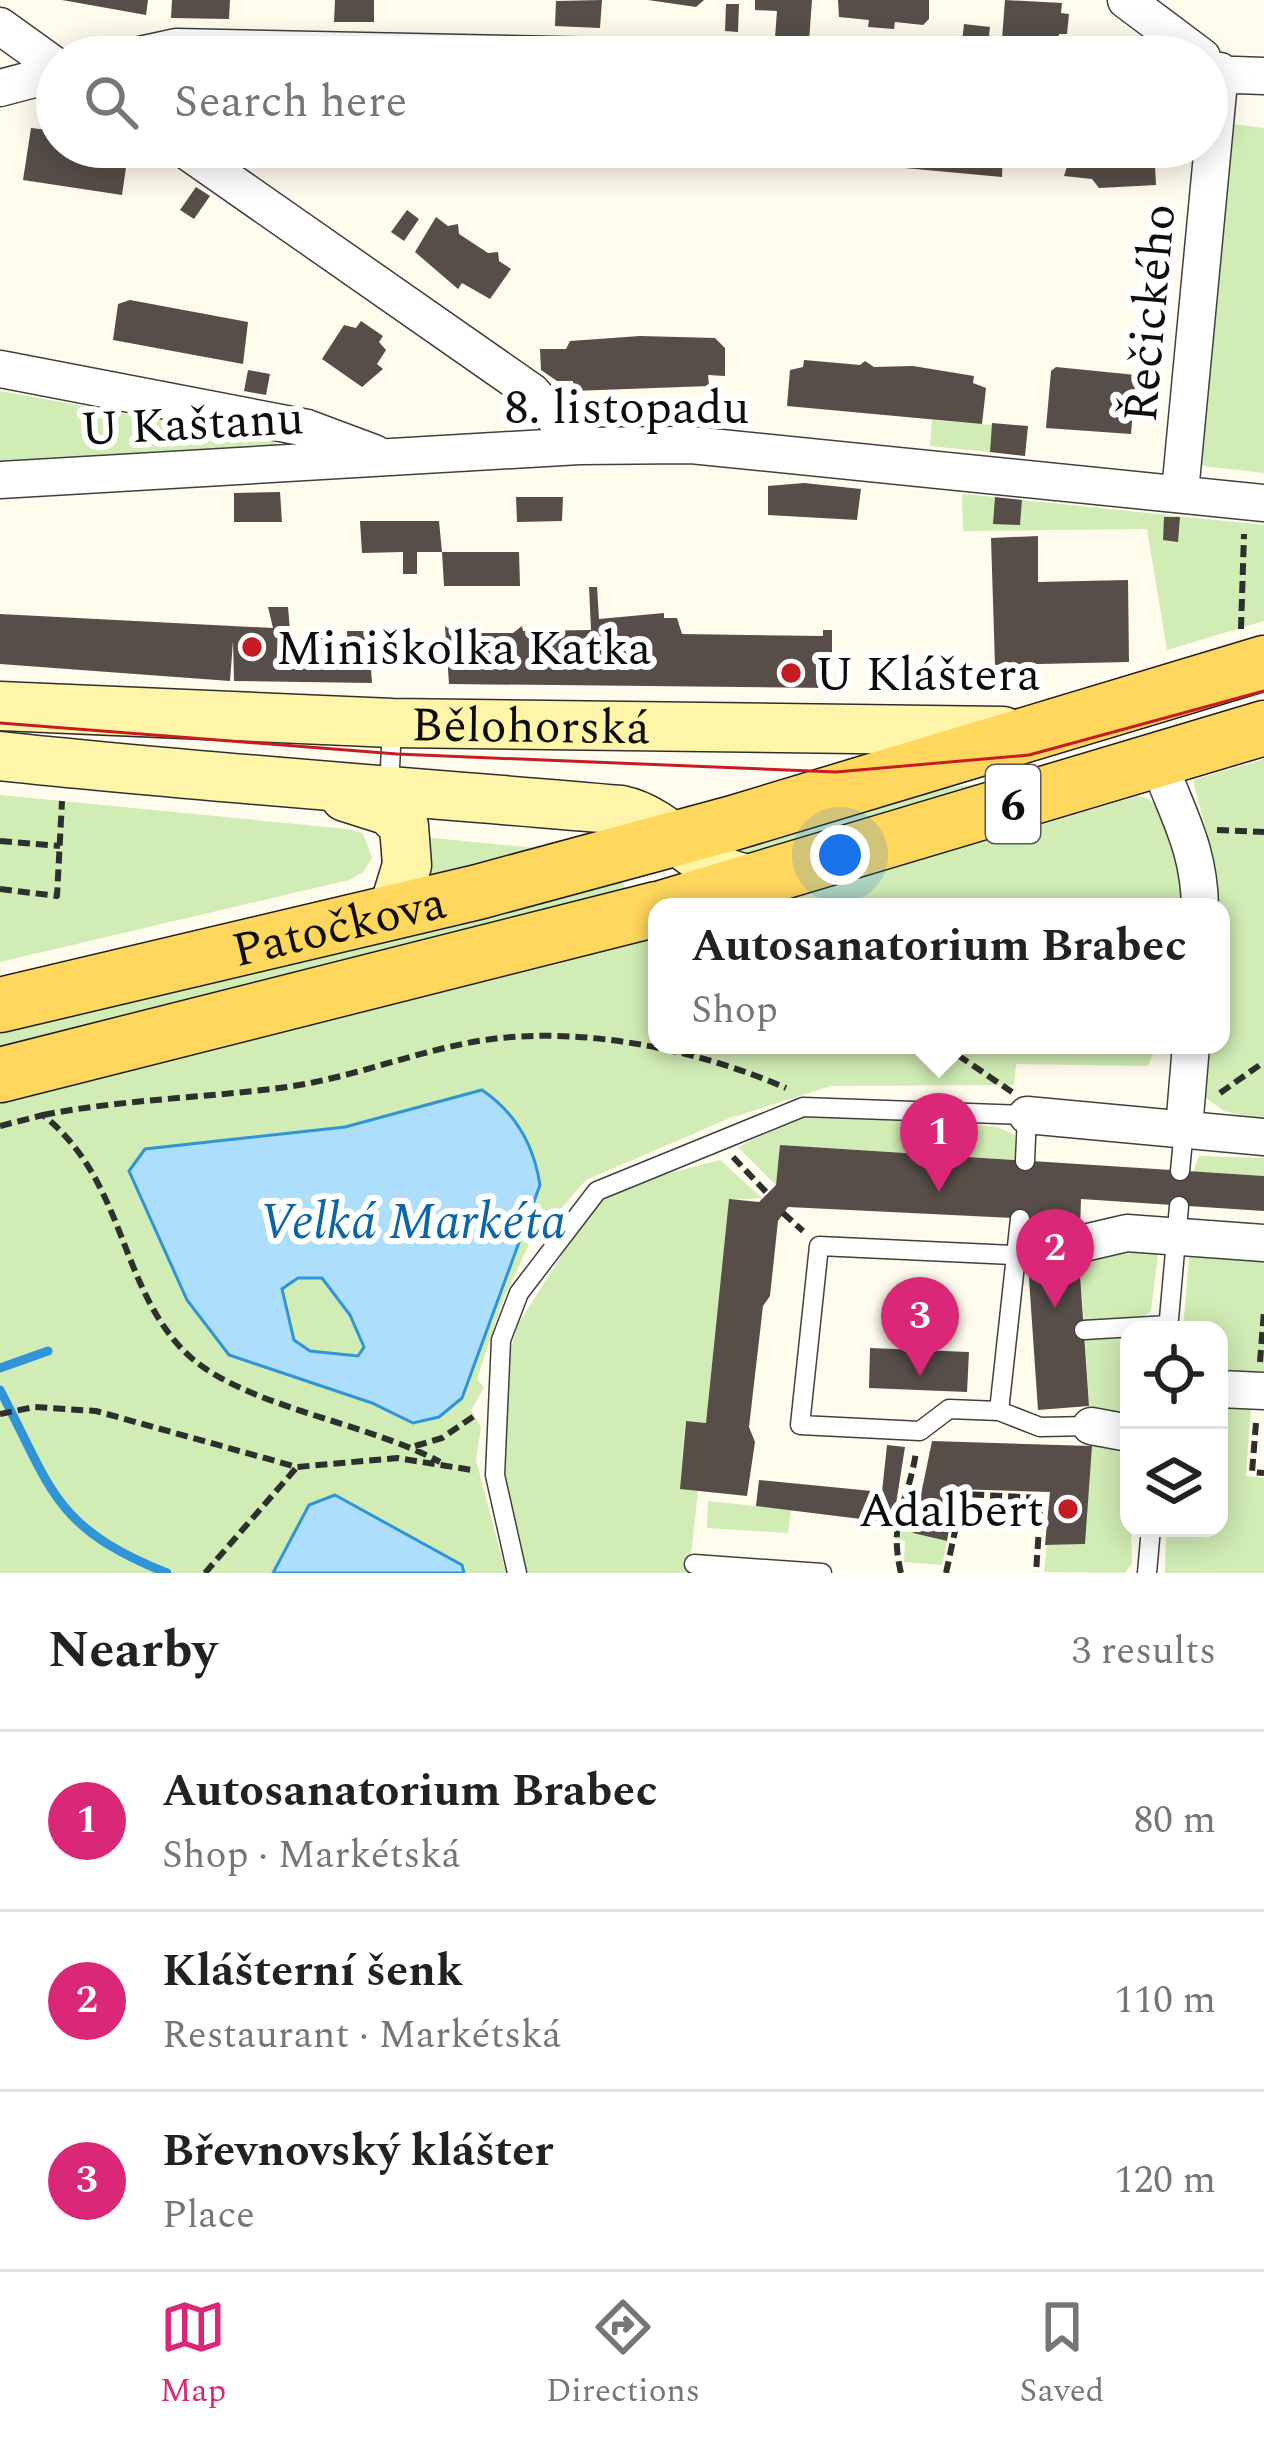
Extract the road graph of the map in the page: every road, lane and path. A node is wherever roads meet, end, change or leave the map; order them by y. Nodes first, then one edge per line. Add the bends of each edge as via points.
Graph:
1 (1126, 0) edge
2 (0, 26) edge
3 (1171, 36) edge
4 (36, 54) edge
5 (1228, 69) edge
6 (1264, 76) edge
7 (36, 77) edge
8 (0, 88) edge
9 (212, 168) edge
10 (1202, 168) edge
11 (0, 369) edge
12 (579, 446) junction
13 (388, 459) junction
14 (0, 480) edge
15 (1180, 492) junction
16 (1254, 511) edge
17 (1252, 652) edge
18 (0, 706) edge
19 (392, 723) junction
20 (1061, 726) junction
21 (1264, 728) edge
22 (0, 757) edge
23 (1158, 760) junction
24 (305, 788) junction
25 (388, 788) junction
26 (63, 791) dead end
27 (1189, 828) junction
28 (1264, 832) edge
29 (677, 838) junction
30 (0, 841) edge
31 (60, 846) junction
32 (761, 880) junction
33 (0, 889) edge
34 (697, 898) edge
35 (1200, 898) edge
36 (648, 911) edge
37 (392, 914) junction
38 (0, 1005) edge
39 (648, 1048) edge
40 (681, 1054) edge
41 (958, 1054) edge
42 (1190, 1054) edge
43 (1264, 1062) edge
44 (0, 1075) edge
45 (820, 1104) junction
46 (1027, 1114) junction
47 (43, 1115) junction
48 (1185, 1121) junction
49 (0, 1126) edge
50 (1264, 1137) edge
51 (716, 1140) junction
52 (1025, 1161) dead end
53 (1180, 1171) dead end
54 (767, 1193) dead end
55 (1019, 1219) dead end
56 (1177, 1220) junction
57 (1084, 1243) dead end
58 (1264, 1243) edge
59 (1012, 1256) junction
60 (1264, 1311) edge
61 (1169, 1321) edge
62 (1120, 1329) edge
63 (1084, 1330) dead end
64 (499, 1387) junction
65 (1228, 1389) edge
66 (1261, 1391) edge
67 (999, 1411) junction
68 (1, 1414) edge
69 (1091, 1426) joint
70 (920, 1431) junction
71 (1120, 1431) edge
72 (412, 1447) junction
73 (440, 1462) junction
74 (297, 1467) junction
75 (1264, 1473) edge
76 (495, 1475) junction
77 (1150, 1537) edge
78 (694, 1564) dead end
79 (207, 1570) edge
80 (517, 1573) edge
81 (821, 1573) edge
82 (901, 1573) edge
83 (946, 1573) edge
84 (1036, 1573) edge
85 (1147, 1573) edge

1 - 3 street
2 - 4 street
5 - 6 street
7 - 8 street
9 - 12 street via 532,392
10 - 15 street, Řečického
11 - 13 street, 8. listopadu via 308,428
12 - 13 street, 8. listopadu
12 - 15 street, 8. listopadu via 692,445
13 - 14 street, U Kaštanu
15 - 16 street, 8. listopadu
16 - 17 path
17 - 20 main road, Bělohorská / 6
18 - 19 street, Bělohorská
19 - 20 street, Bělohorská via 974,733
19 - 25 lane
20 - 29 main road, Bělohorská / 6
21 - 23 main road, 6
22 - 24 street, Bělohorská
23 - 27 street
23 - 32 main road, 6
24 - 25 street, Bělohorská
24 - 37 street, Bělohorská via 374,804 404,826 407,865
25 - 29 street, Bělohorská via 621,810
26 - 31 path
27 - 28 path
27 - 35 street
29 - 32 street, Bělohorská via 724,872
29 - 37 main road, Patočkova / 6
30 - 31 path
31 - 33 path via 57,896
32 - 34 main road, Patočkova / 6
36 - 44 main road, Patočkova / 6
37 - 38 main road, Patočkova / 6
39 - 47 path via 493,1039 290,1086
40 - 45 path
41 - 46 path via 1010,1089
42 - 48 street
43 - 48 path
45 - 46 lane
45 - 51 lane
46 - 48 street
46 - 52 lane
47 - 49 path
47 - 72 path via 96,1172 164,1324 200,1366 244,1390
48 - 50 street
48 - 53 lane
51 - 54 path
51 - 64 lane via 596,1191 571,1218 519,1293 501,1340
55 - 59 lane
56 - 57 street
56 - 58 street
56 - 61 lane
59 - 67 lane
59 - 70 lane via 819,1246 800,1424
60 - 66 path
62 - 63 lane
64 - 72 path via 464,1425
64 - 76 lane
65 - 66 street
66 - 75 path via 1252,1472
67 - 69 lane via 1040,1427
67 - 70 lane via 949,1409
68 - 74 path via 96,1411
69 - 71 street
70 - 82 path via 909,1498 892,1539
72 - 73 path
73 - 74 path via 347,1459
73 - 76 path
74 - 79 path
76 - 80 lane
77 - 85 lane
78 - 81 lane
83 - 84 path via 963,1494 1041,1498

